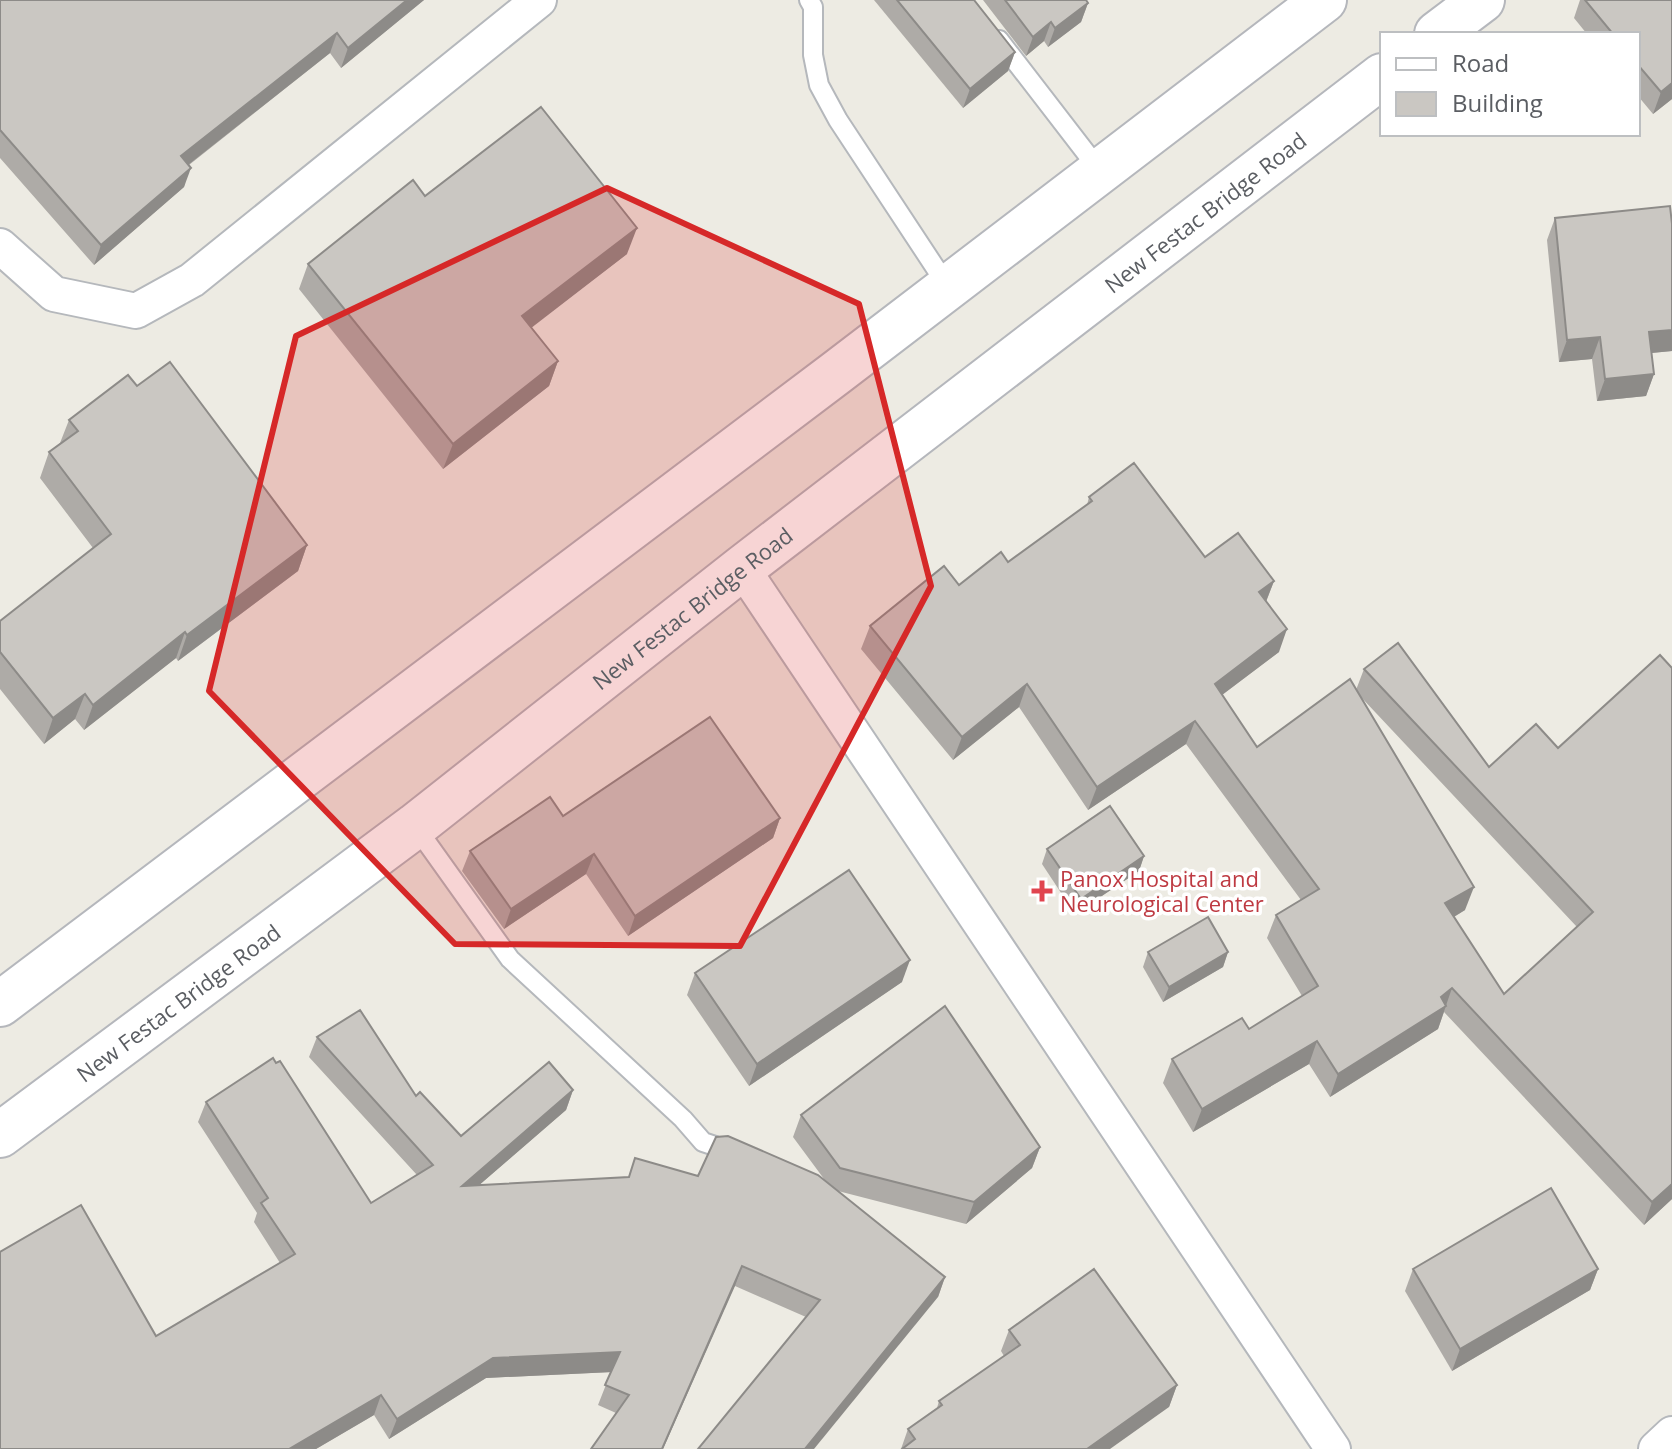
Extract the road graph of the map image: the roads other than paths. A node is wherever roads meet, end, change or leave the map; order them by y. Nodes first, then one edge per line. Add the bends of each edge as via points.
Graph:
1 (539, 0) edge
2 (809, 0) edge
3 (1324, 0) edge
4 (1482, 0) edge
5 (987, 24) edge
6 (1440, 32) edge
7 (1380, 78) edge
8 (1100, 171) junction
9 (0, 246) edge
10 (948, 287) junction
11 (742, 568) junction
12 (415, 826) junction
13 (0, 1004) edge
14 (0, 1135) edge
15 (715, 1146) edge
16 (1672, 1434) edge
17 (1333, 1449) edge
18 (1656, 1449) edge

1 - 9 street via 192,280 136,311 54,294
2 - 10 lane via 819,85
3 - 8 main road
4 - 6 main road
5 - 8 lane
7 - 11 main road, New Festac Bridge Road
8 - 10 main road
10 - 13 main road
11 - 12 main road, New Festac Bridge Road
11 - 17 street
12 - 14 main road, New Festac Bridge Road
12 - 15 lane via 510,959 703,1142
16 - 18 street

